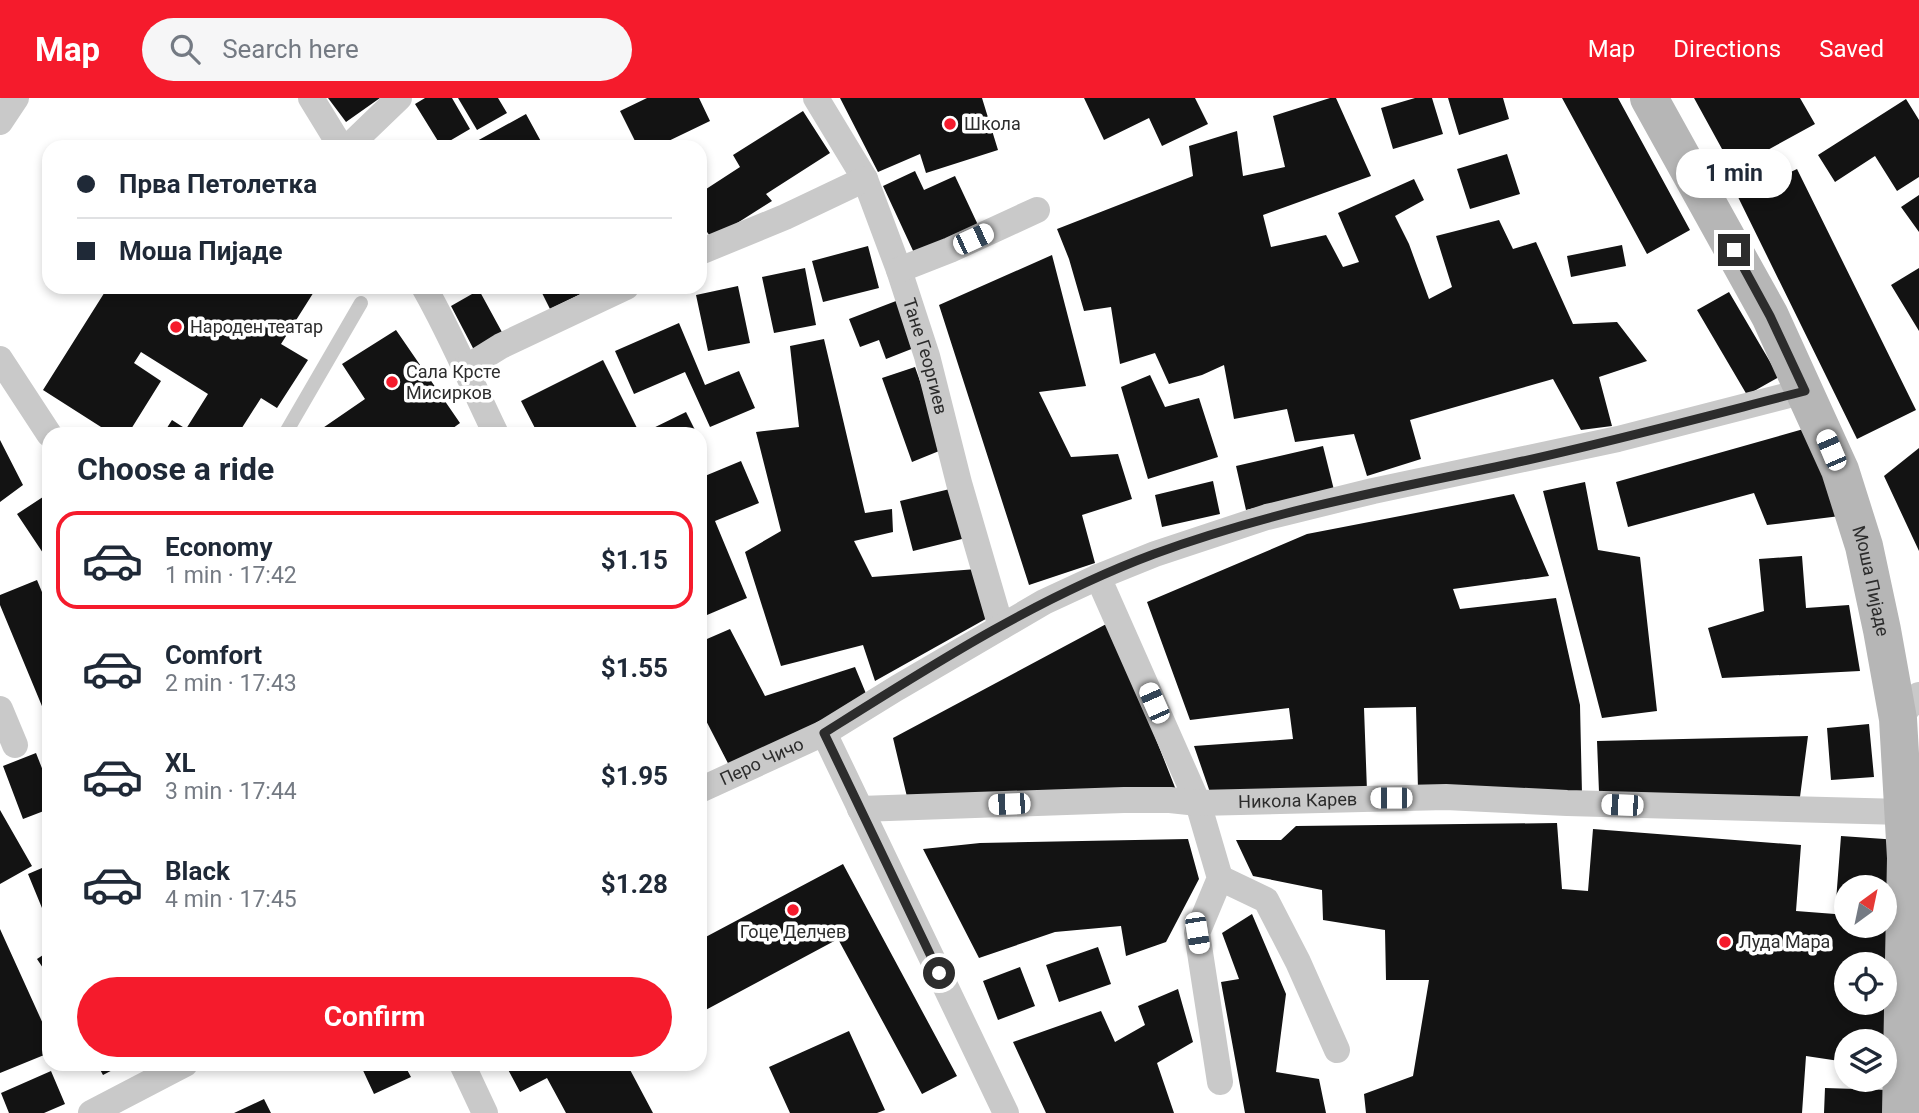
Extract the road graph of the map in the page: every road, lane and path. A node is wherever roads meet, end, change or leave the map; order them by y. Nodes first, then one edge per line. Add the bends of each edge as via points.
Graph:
1 (16, 98) edge
2 (311, 98) edge
3 (399, 98) edge
4 (816, 98) edge
5 (1649, 98) edge
6 (0, 122) edge
7 (337, 140) edge
8 (355, 140) edge
9 (865, 178) junction
10 (1037, 210) dead end
11 (707, 249) edge
12 (899, 270) junction
13 (428, 294) edge
14 (611, 294) edge
15 (361, 303) dead end
16 (0, 359) edge
17 (464, 369) junction
18 (1805, 391) junction
19 (44, 427) edge
20 (289, 427) edge
21 (493, 427) edge
22 (1098, 577) junction
23 (1001, 627) junction
24 (1908, 707) edge
25 (0, 709) edge
26 (824, 733) junction
27 (15, 745) dead end
28 (707, 787) edge
29 (1198, 803) junction
30 (860, 809) junction
31 (1903, 812) junction
32 (1220, 878) junction
33 (1337, 1050) dead end
34 (171, 1071) edge
35 (465, 1071) edge
36 (1220, 1082) dead end
37 (91, 1113) edge
38 (485, 1113) edge
39 (1006, 1113) edge
40 (1901, 1113) edge

1 - 6 street
2 - 7 street
3 - 8 street
4 - 9 street, Тане Георгиев
5 - 18 street, Моша Пијаде via 1770,316
9 - 11 street
9 - 12 street, Тане Георгиев
10 - 12 street
12 - 23 street, Тане Георгиев
13 - 17 street
14 - 17 street via 501,346
15 - 20 lane
16 - 19 street
17 - 21 street
18 - 22 street via 1618,439 1268,517
18 - 24 street, Моша Пијаде via 1839,470
22 - 23 street
22 - 29 street
23 - 26 street, Перо Чичо
24 - 31 street, Моша Пијаде
25 - 27 street
26 - 28 street, Перо Чичо
26 - 30 street
29 - 30 street, Никола Карев via 1124,800
29 - 31 street, Никола Карев via 1446,797
29 - 32 street
30 - 39 street
31 - 40 street, Моша Пијаде
32 - 33 street via 1266,900
32 - 36 street via 1197,933
34 - 37 street
35 - 38 street

